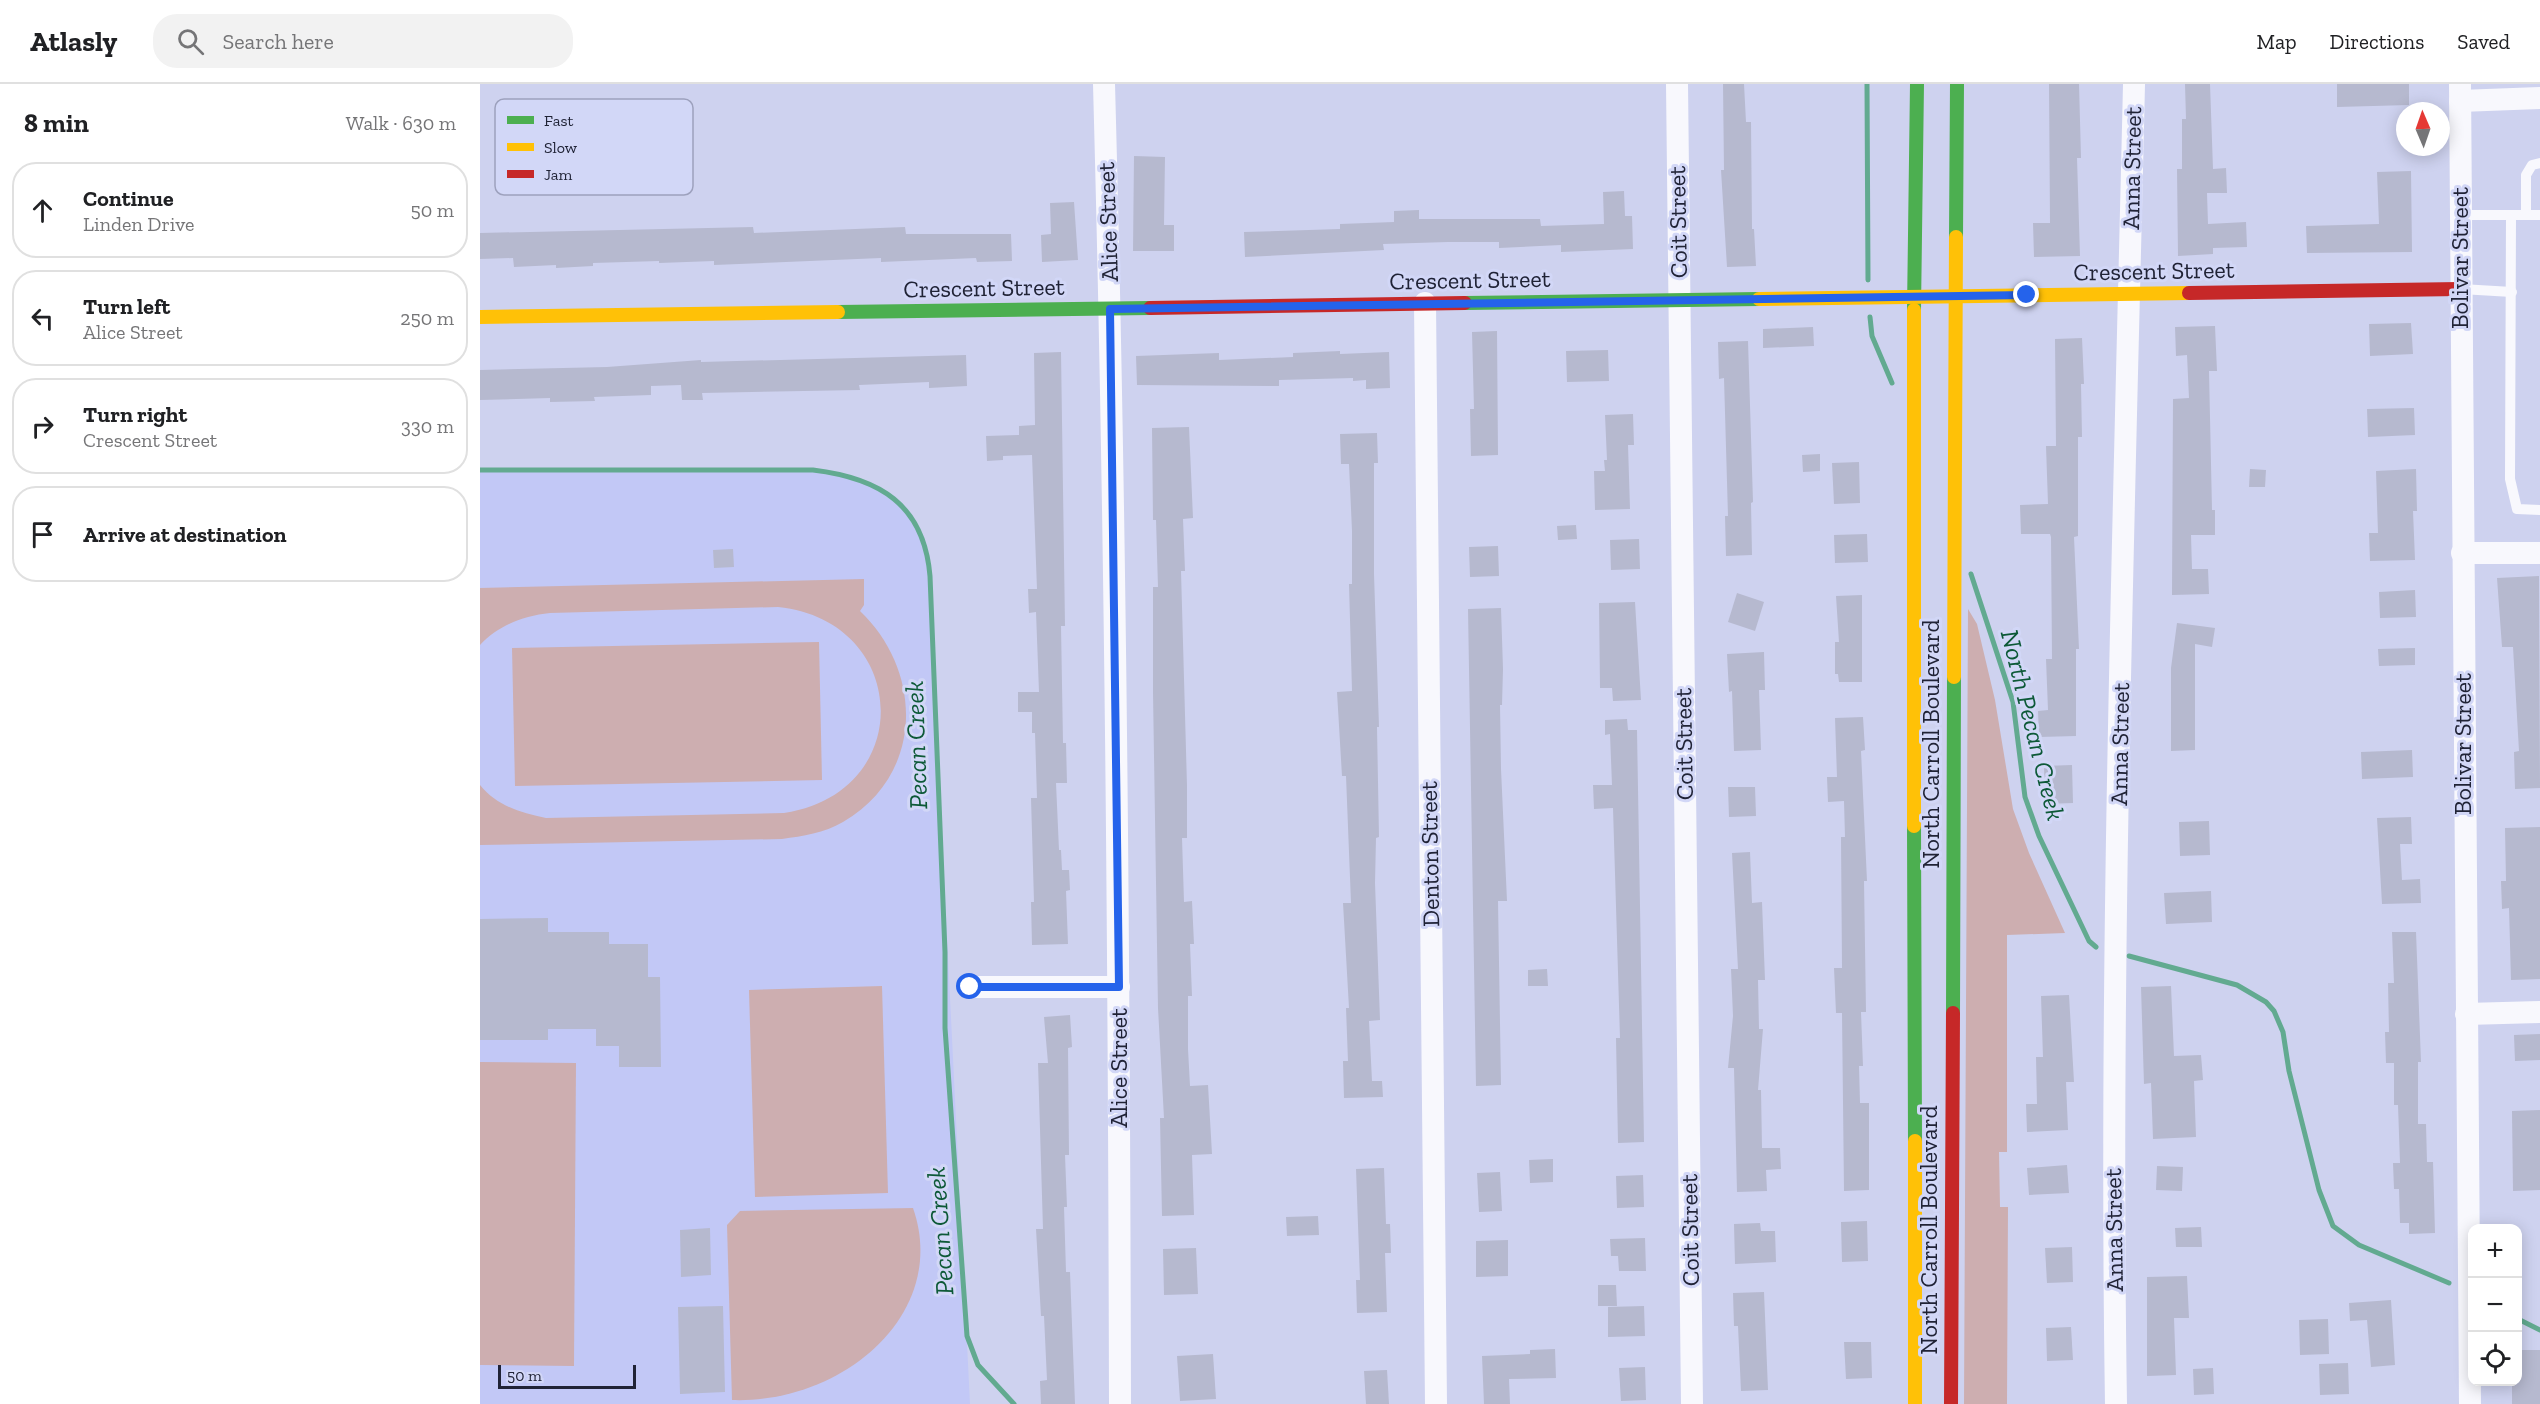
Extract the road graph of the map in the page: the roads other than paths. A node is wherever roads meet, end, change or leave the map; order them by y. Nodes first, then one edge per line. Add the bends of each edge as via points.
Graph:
1 (1104, 84) edge
2 (1677, 84) edge
3 (1917, 84) edge
4 (1957, 84) edge
5 (2134, 84) edge
6 (2460, 93) edge
7 (2540, 98) edge
8 (2540, 163) edge
9 (2460, 215) junction
10 (2511, 215) junction
11 (2526, 215) junction
12 (2540, 215) edge
13 (2460, 289) junction
14 (2512, 292) junction
15 (2129, 294) junction
16 (1956, 296) junction
17 (1915, 297) junction
18 (1679, 300) junction
19 (1425, 303) junction
20 (1110, 309) junction
21 (480, 317) edge
22 (2540, 510) edge
23 (2462, 553) junction
24 (2540, 553) edge
25 (970, 987) dead end
26 (1119, 987) junction
27 (2540, 1012) edge
28 (2466, 1014) junction
29 (1120, 1404) edge
30 (1436, 1404) edge
31 (1692, 1404) edge
32 (1915, 1404) edge
33 (1951, 1404) edge
34 (2116, 1404) edge
35 (2470, 1404) edge

1 - 20 street, Alice Street
2 - 18 street, Coit Street
3 - 17 main road, North Carroll Boulevard
4 - 16 main road, North Carroll Boulevard
5 - 15 street, Anna Street
6 - 7 street
6 - 9 street, Bolivar Street
8 - 11 lane via 2532,165 2526,175
9 - 10 lane
9 - 13 street, Bolivar Street
10 - 11 lane
10 - 14 lane
11 - 12 lane
13 - 14 lane
13 - 15 main road, Crescent Street
13 - 23 street, Bolivar Street
14 - 22 lane via 2510,479 2517,509
15 - 16 main road, Crescent Street
15 - 34 street, Anna Street via 2113,1161
16 - 17 main road, Crescent Street
16 - 33 main road, North Carroll Boulevard
17 - 18 main road, Crescent Street
17 - 32 main road, North Carroll Boulevard
18 - 19 main road, Crescent Street
18 - 31 street, Coit Street
19 - 20 main road, Crescent Street
19 - 30 street, Denton Street
20 - 21 main road, Crescent Street
20 - 26 street, Alice Street
23 - 24 street
23 - 28 street, Bolivar Street
25 - 26 street
26 - 29 street, Alice Street
27 - 28 street
28 - 35 street, Bolivar Street

